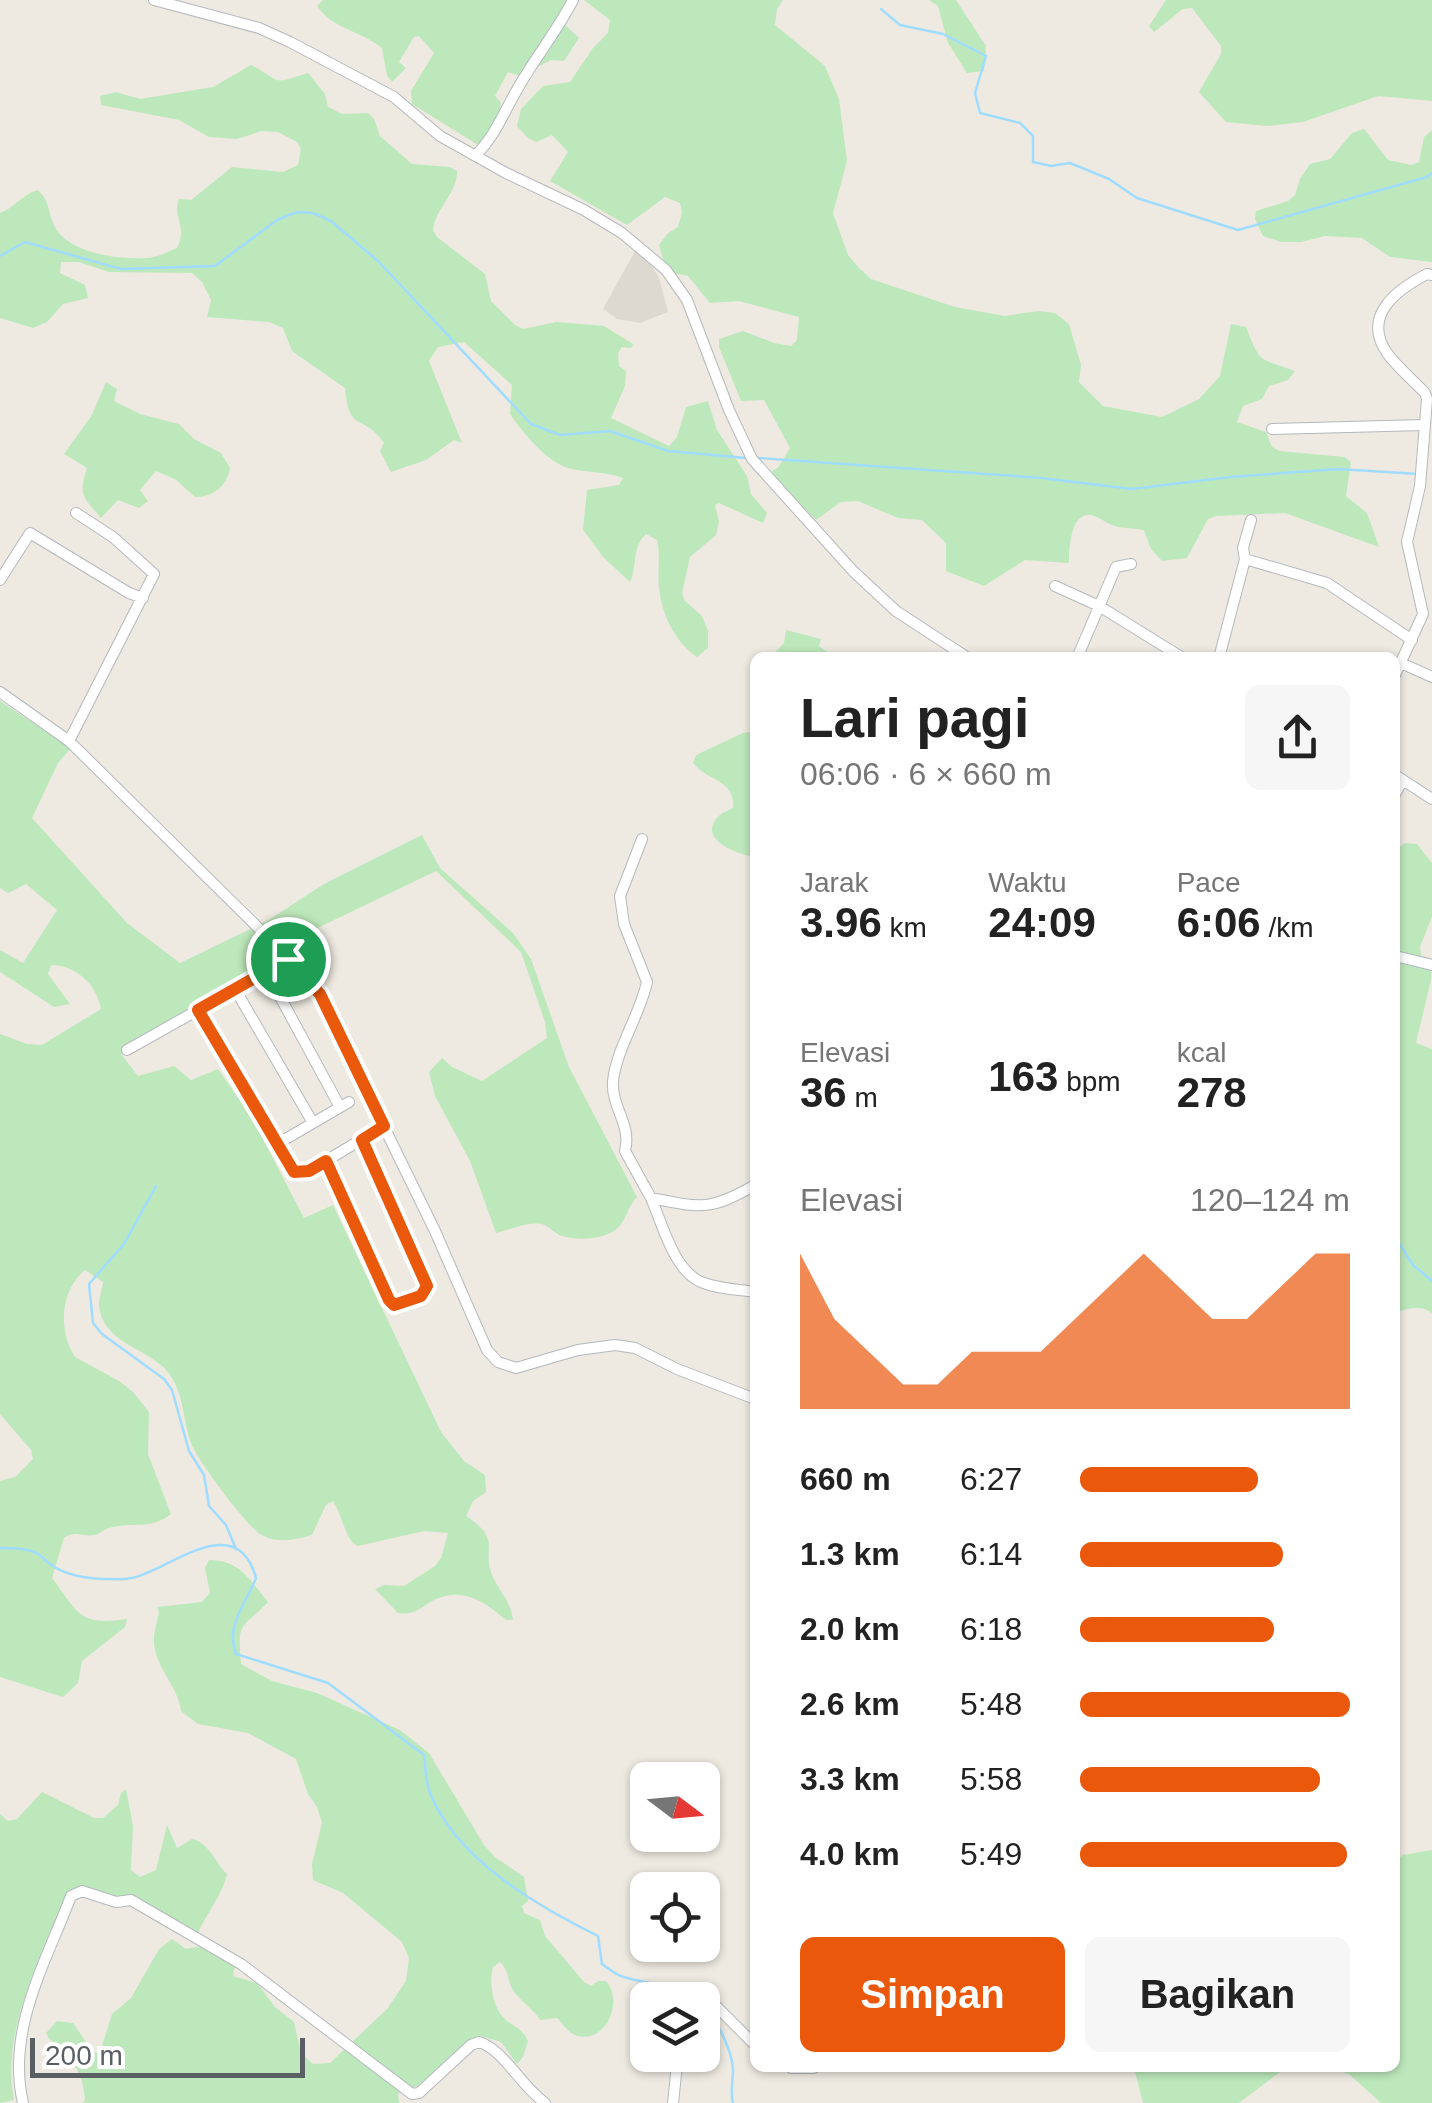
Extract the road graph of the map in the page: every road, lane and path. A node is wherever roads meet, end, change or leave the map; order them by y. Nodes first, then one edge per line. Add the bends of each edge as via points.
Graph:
1 (154, 0) edge
2 (573, 0) edge
3 (476, 156) junction
4 (1432, 275) edge
5 (1424, 426) junction
6 (1272, 429) dead end
7 (76, 512) dead end
8 (1250, 520) dead end
9 (1244, 559) junction
10 (1131, 564) dead end
11 (0, 580) edge
12 (1055, 586) dead end
13 (143, 598) junction
14 (1099, 606) junction
15 (1412, 640) junction
16 (959, 652) edge
17 (1080, 652) edge
18 (1173, 652) edge
19 (1221, 652) edge
20 (1401, 663) joint
21 (1432, 676) edge
22 (0, 692) edge
23 (69, 741) junction
24 (1400, 778) edge
25 (1432, 799) edge
26 (642, 838) dead end
27 (1400, 957) edge
28 (288, 959) junction
29 (1432, 965) edge
30 (266, 971) junction
31 (235, 988) junction
32 (198, 1010) junction
33 (127, 1050) dead end
34 (313, 1122) junction
35 (384, 1126) junction
36 (362, 1140) junction
37 (278, 1144) junction
38 (326, 1161) junction
39 (750, 1187) edge
40 (651, 1198) junction
41 (750, 1291) edge
42 (750, 1397) edge
43 (720, 2010) edge
44 (750, 2040) edge
45 (676, 2072) edge
46 (22, 2103) edge
47 (545, 2103) edge
48 (673, 2103) edge

1 - 3 street via 290,42 394,97
2 - 3 street
3 - 16 street via 584,210 666,270 687,300 751,456 853,571 896,611
4 - 5 street via 1394,294 1380,324 1386,352 1425,392
5 - 6 street
5 - 15 street via 1407,542 1423,605
7 - 13 street via 154,574
8 - 9 street
9 - 15 street via 1327,584
9 - 19 street
10 - 14 street via 1116,567
11 - 13 street via 30,533
12 - 14 street
13 - 23 street
14 - 17 street
14 - 18 street
15 - 20 street
20 - 21 street
22 - 23 street
23 - 28 street
24 - 25 street
26 - 40 street via 620,896 646,986 613,1086 628,1138 624,1151
27 - 29 street
28 - 30 street
28 - 35 street via 320,994
30 - 31 street
30 - 34 street via 344,1105
31 - 32 street
31 - 34 street
32 - 33 street
32 - 37 street
34 - 37 street
35 - 36 street
35 - 42 street via 498,1362 516,1368 615,1345
36 - 38 street
36 - 38 street via 427,1286 421,1296 394,1305 389,1300
37 - 38 street via 298,1174
39 - 40 street via 700,1208
40 - 41 street via 694,1277
43 - 44 street
45 - 48 street
46 - 47 street via 16,2071 34,1983 70,1896 82,1891 132,1900 240,1964 412,2094 478,2042 494,2048 527,2091

